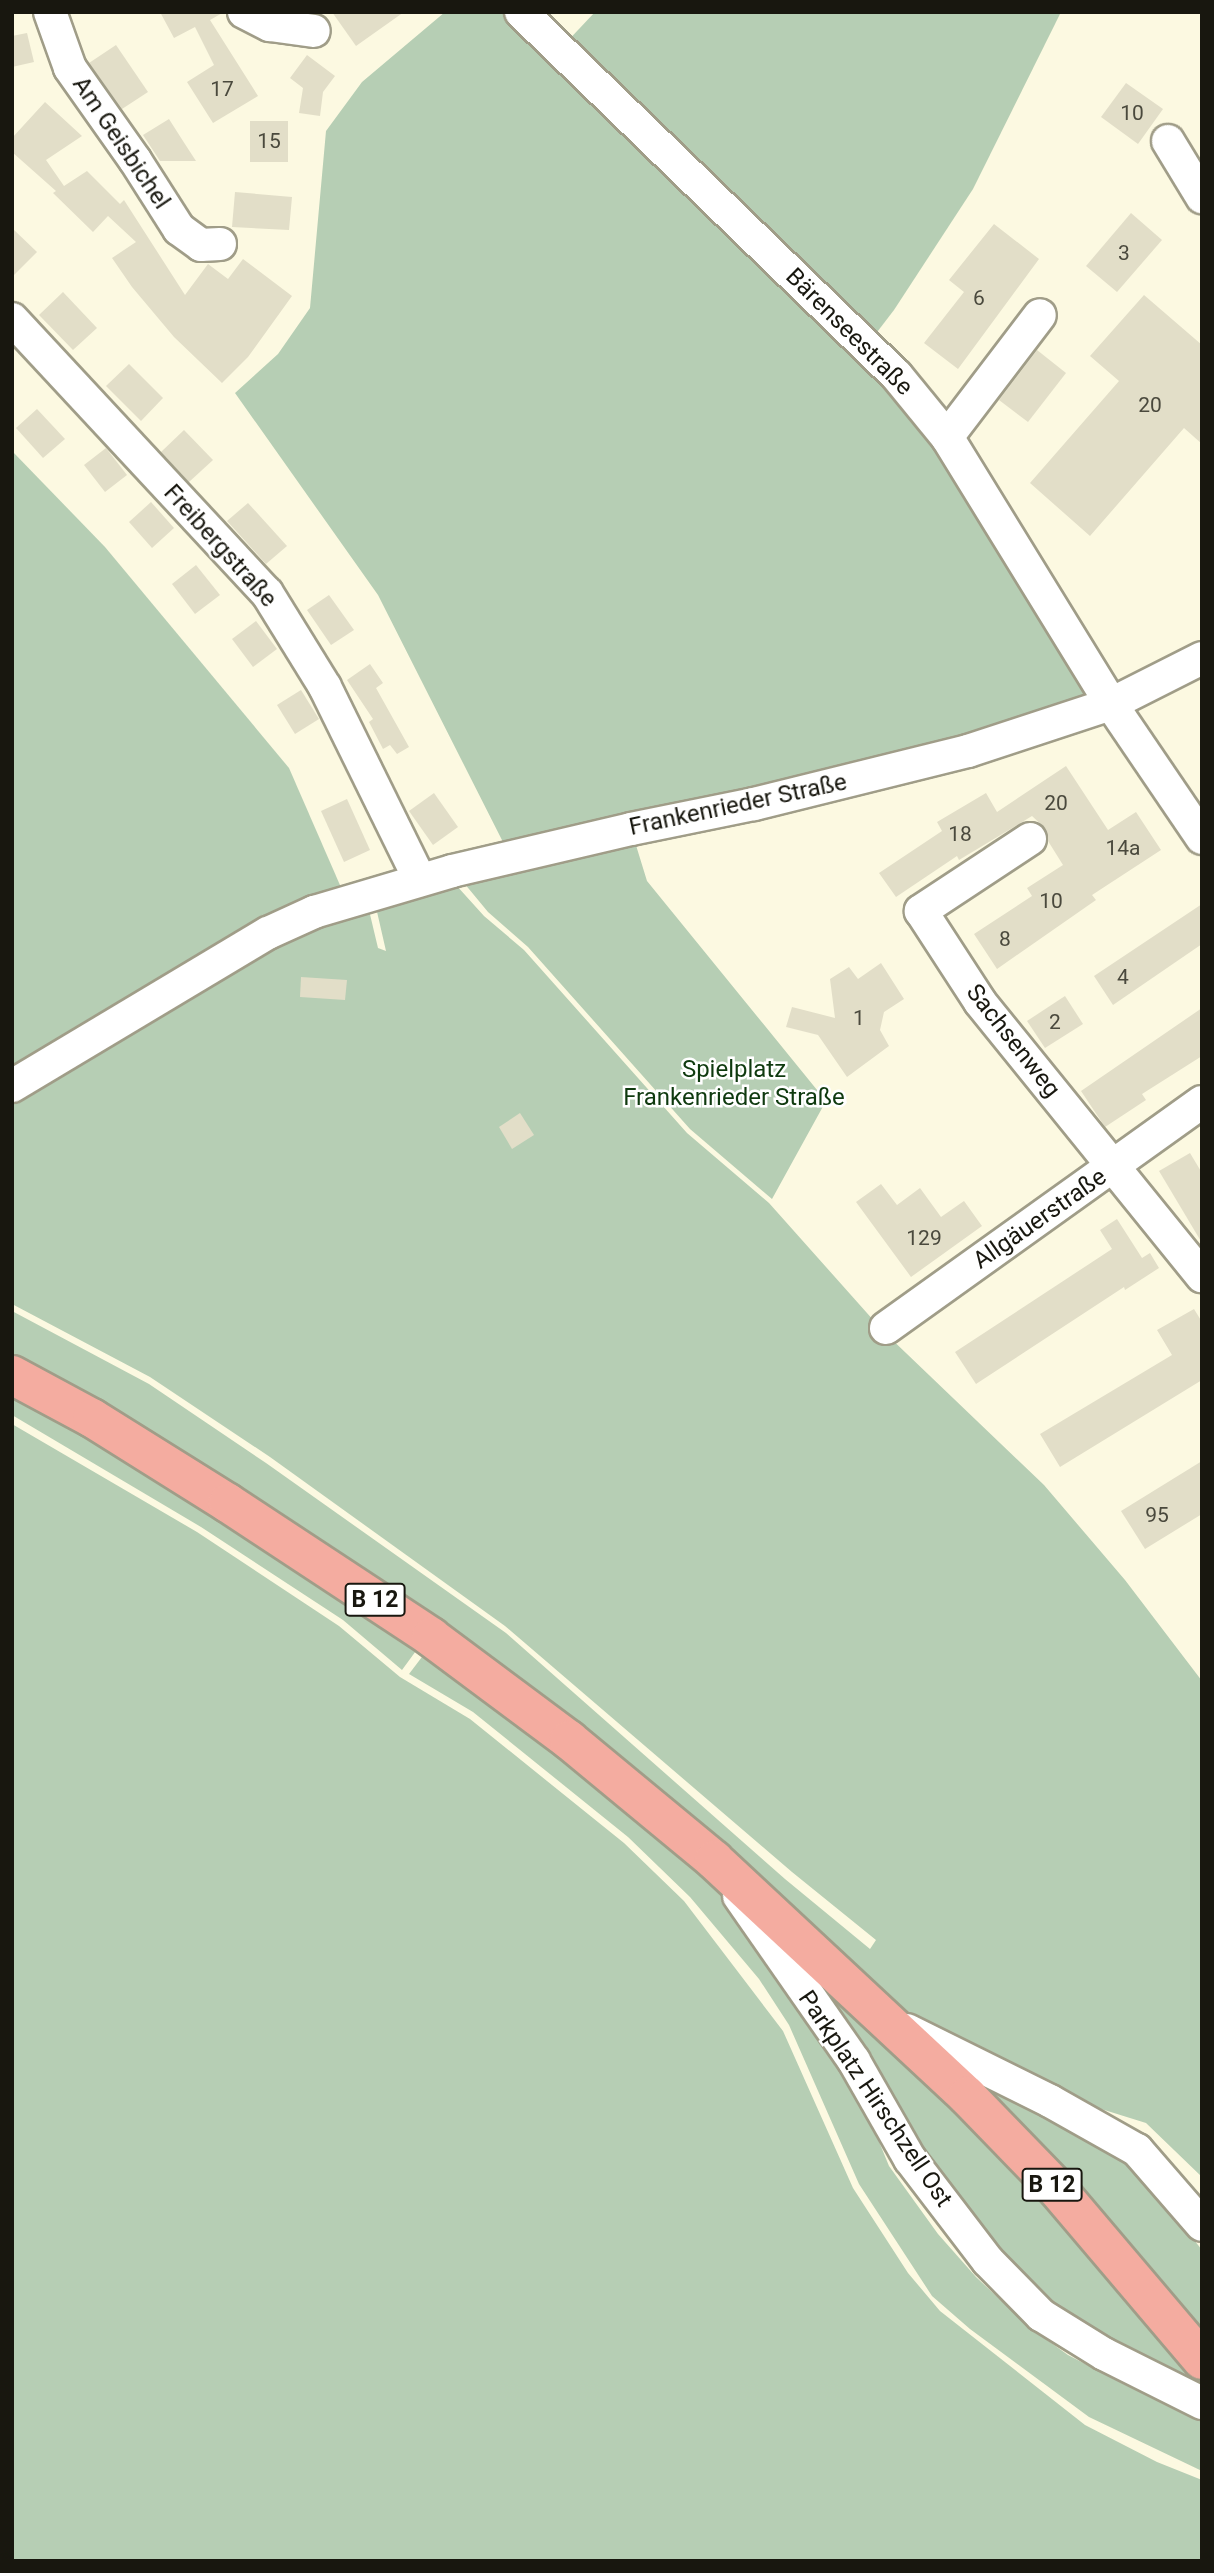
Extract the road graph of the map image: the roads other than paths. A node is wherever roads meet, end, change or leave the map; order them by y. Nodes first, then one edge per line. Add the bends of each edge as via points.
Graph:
1 (50, 12) edge
2 (244, 12) edge
3 (521, 12) edge
4 (314, 31) dead end
5 (1168, 141) dead end
6 (1202, 197) edge
7 (220, 244) dead end
8 (1040, 315) dead end
9 (12, 319) edge
10 (947, 437) junction
11 (1202, 658) edge
12 (1111, 704) junction
13 (1202, 838) edge
14 (1030, 839) dead end
15 (420, 880) junction
16 (12, 1086) edge
17 (1202, 1102) edge
18 (1113, 1167) junction
19 (1202, 1276) edge
20 (886, 1328) dead end
21 (12, 1375) edge
22 (715, 1860) junction
23 (890, 2022) junction
24 (1202, 2225) edge
25 (1202, 2360) edge
26 (1202, 2403) edge

1 - 7 street, Am Geisbichel via 70,68 179,229 201,245
2 - 4 street via 270,25
3 - 10 street, Bärenseestraße via 897,376
5 - 6 street
8 - 10 street
9 - 15 street, Freibergstraße via 267,593 325,687
10 - 12 street, Bärenseestraße
11 - 12 street, Frankenrieder Straße
12 - 13 street, Bärenseestraße
12 - 15 street, Frankenrieder Straße via 968,751
14 - 18 street, Sachsenweg via 921,911 980,1002
15 - 16 street, Frankenrieder Straße via 314,912 268,933
17 - 18 street
18 - 19 street, Allgäuerstraße
18 - 20 street, Allgäuerstraße
21 - 22 main road, B 12 via 92,1418 431,1637 569,1740
22 - 23 main road, B 12
22 - 26 street, Parkplatz Hirschzell Ost via 854,2061 910,2159 988,2261 1041,2315 1104,2354
23 - 24 street via 1050,2101 1136,2150
23 - 25 main road, B 12 via 1057,2189

